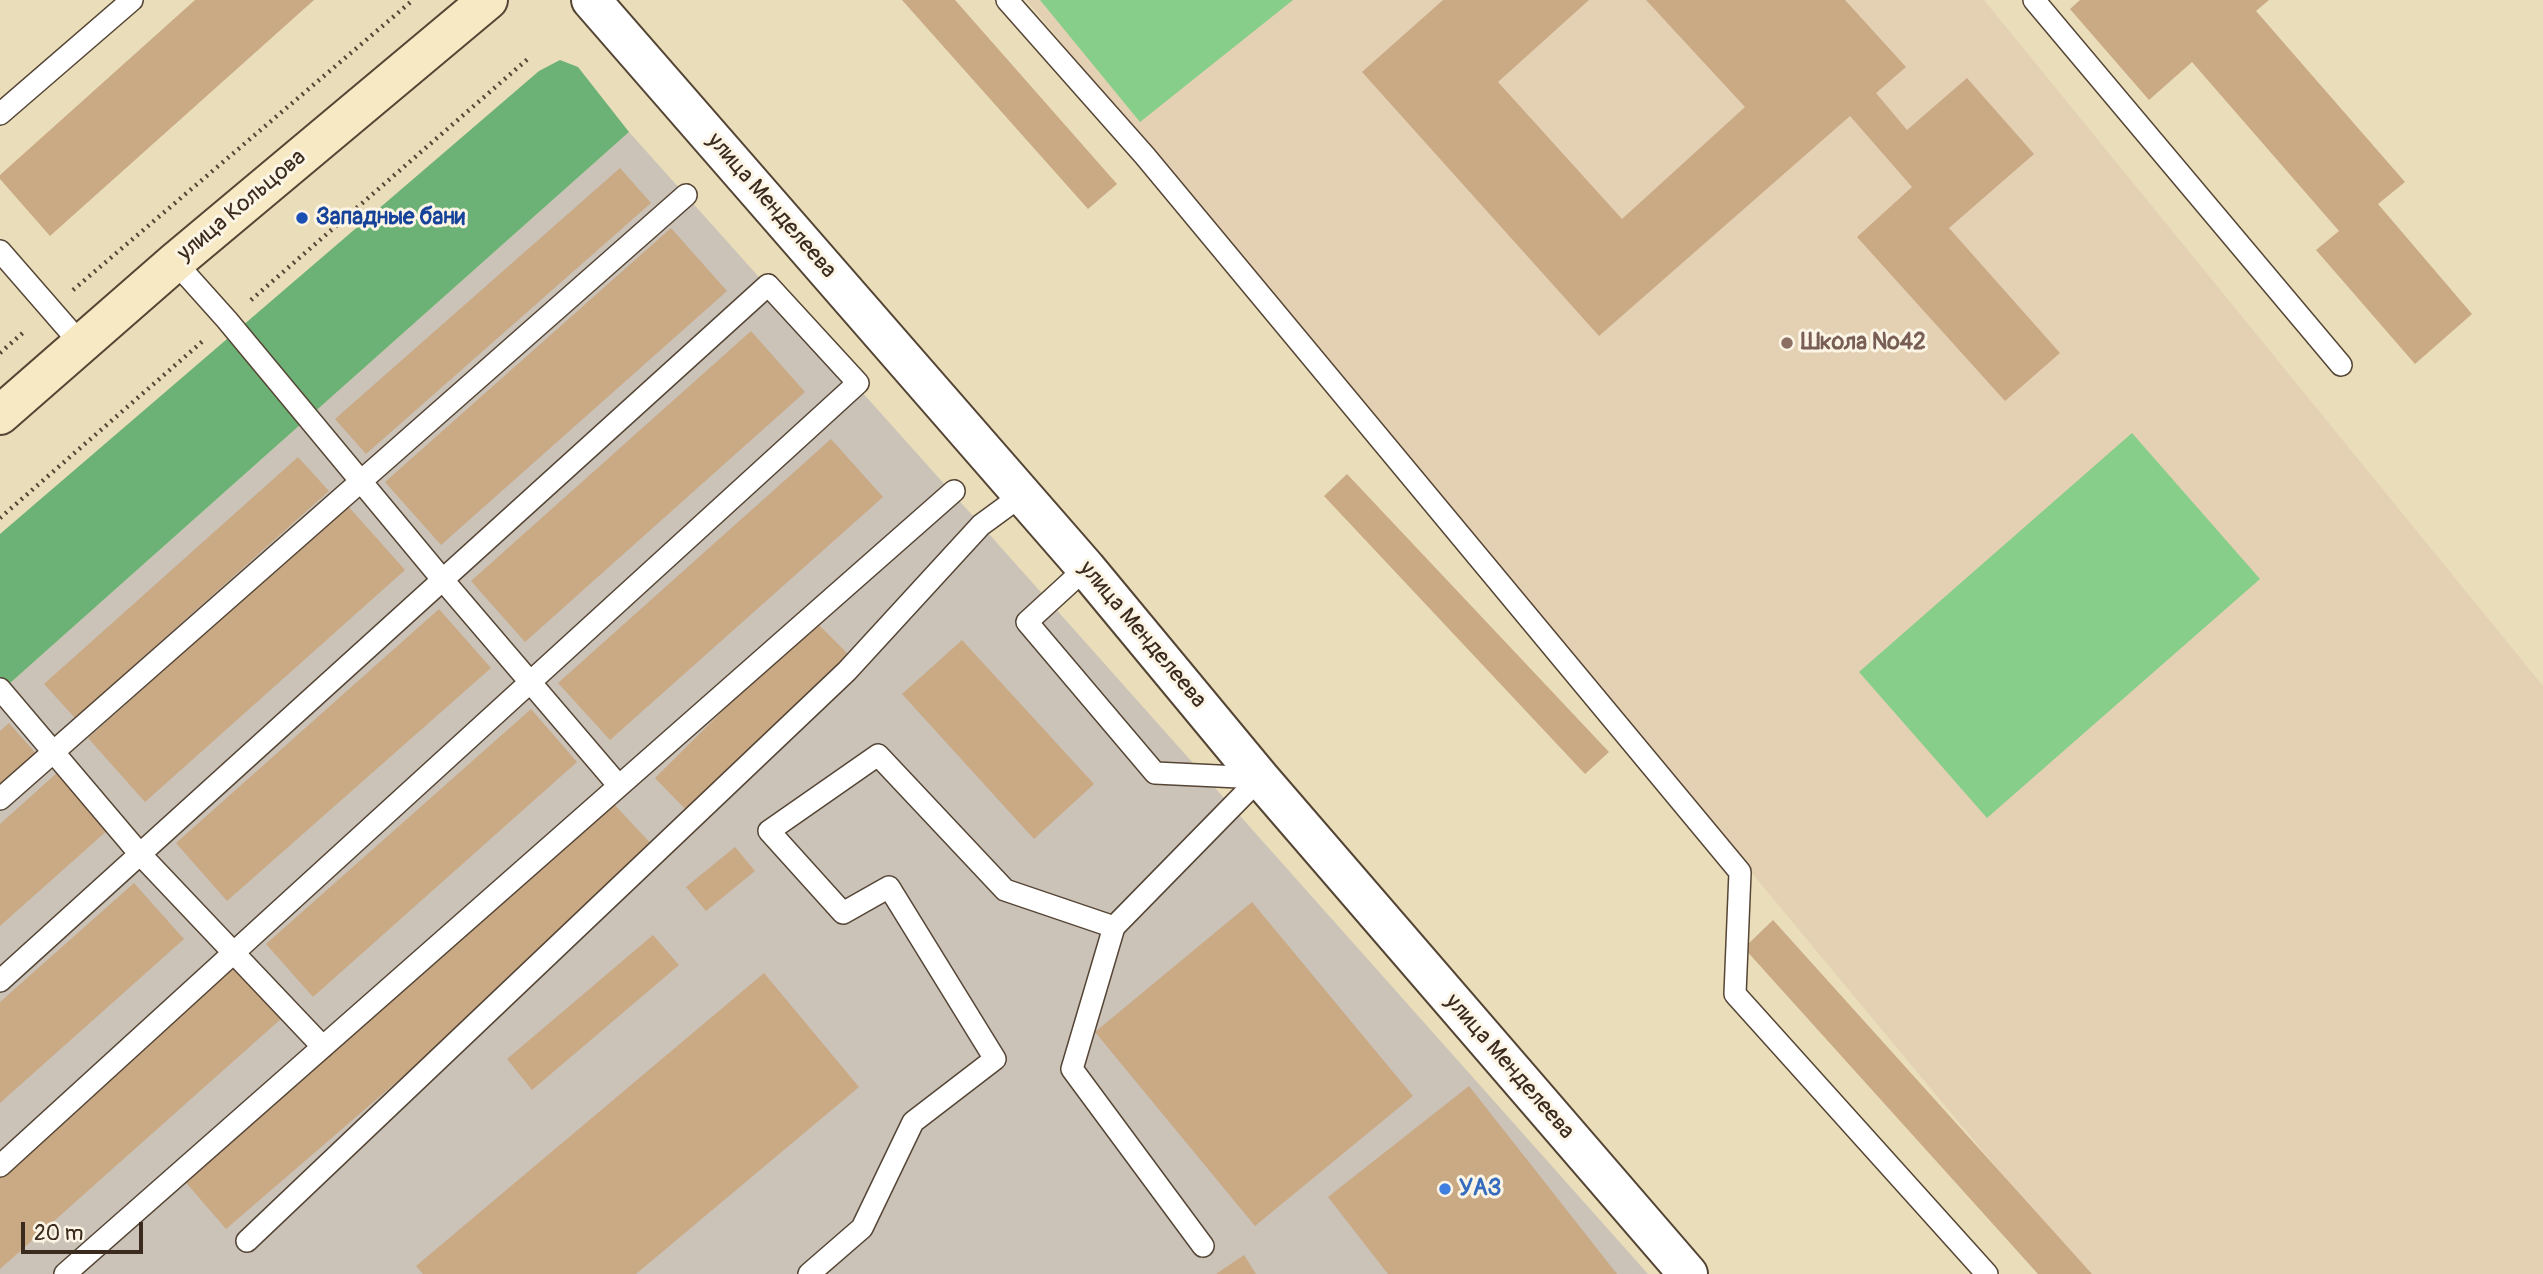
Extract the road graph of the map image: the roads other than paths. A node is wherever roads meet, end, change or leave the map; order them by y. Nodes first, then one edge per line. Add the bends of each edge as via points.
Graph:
1 (132, 0) edge
2 (488, 0) edge
3 (591, 0) edge
4 (1007, 0) edge
5 (2034, 0) edge
6 (0, 114) edge
7 (686, 195) dead end
8 (0, 251) edge
9 (175, 262) junction
10 (81, 344) junction
11 (2342, 365) dead end
12 (0, 415) edge
13 (360, 481) junction
14 (954, 491) dead end
15 (1022, 495) junction
16 (1086, 568) junction
17 (442, 579) junction
18 (530, 682) junction
19 (0, 689) edge
20 (53, 751) junction
21 (1260, 778) junction
22 (619, 786) junction
23 (0, 800) edge
24 (139, 853) junction
25 (1114, 927) junction
26 (234, 953) junction
27 (0, 981) edge
28 (323, 1047) junction
29 (0, 1166) edge
30 (247, 1241) dead end
31 (1203, 1247) dead end
32 (65, 1274) edge
33 (809, 1274) edge
34 (1688, 1274) edge
35 (1987, 1274) edge

1 - 6 lane
2 - 9 main road, улица Кольцова
3 - 15 street, улица Менделеева
4 - 35 lane via 1145,156 1740,872 1735,994
5 - 11 lane
7 - 13 lane
8 - 10 lane
9 - 10 main road, улица Кольцова
9 - 13 lane
10 - 12 main road, улица Кольцова
13 - 17 lane
13 - 20 lane
14 - 22 lane
15 - 16 street, улица Менделеева
15 - 30 lane via 981,525 847,671
16 - 21 street, улица Менделеева
16 - 21 lane via 1027,622 1155,773
17 - 18 lane
17 - 18 lane via 768,285 858,383
17 - 24 lane
18 - 22 lane
18 - 26 lane
19 - 20 lane
20 - 23 lane
20 - 24 lane
21 - 25 lane
21 - 34 street, улица Менделеева
22 - 28 lane
24 - 26 lane
24 - 27 lane
25 - 31 lane via 1072,1069
25 - 33 lane via 1005,890 878,755 769,831 843,913 889,887 995,1059 913,1122 862,1228
26 - 28 lane
26 - 29 lane
28 - 32 lane

